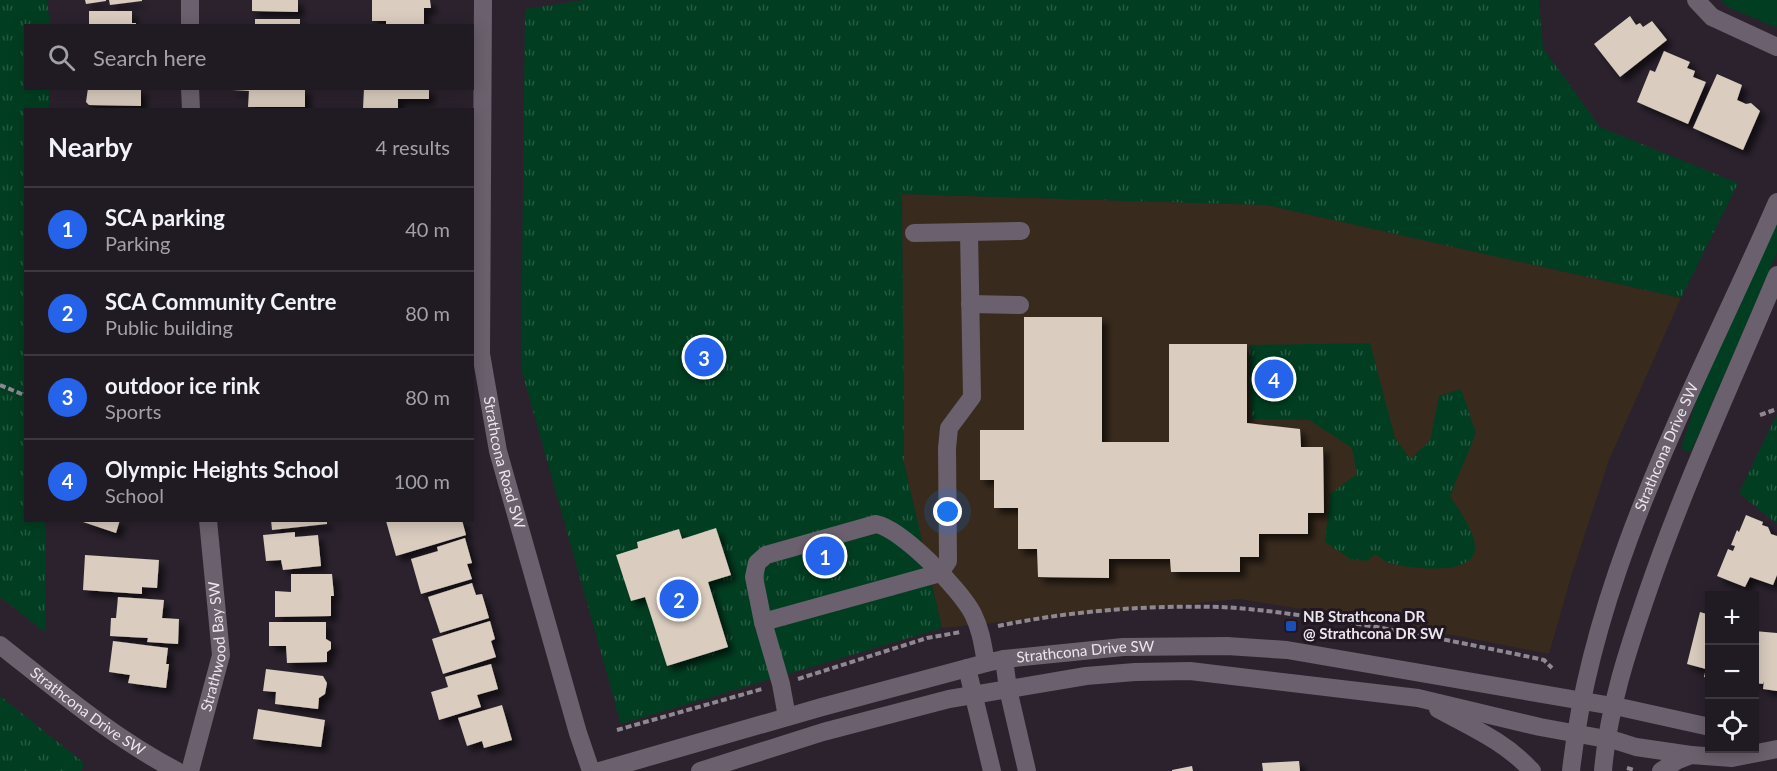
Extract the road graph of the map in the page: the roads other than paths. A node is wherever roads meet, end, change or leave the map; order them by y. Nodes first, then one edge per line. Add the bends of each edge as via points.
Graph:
1 (190, 0) edge
2 (483, 0) edge
3 (1696, 0) edge
4 (190, 24) edge
5 (1777, 47) edge
6 (190, 90) edge
7 (191, 108) edge
8 (477, 140) edge
9 (1777, 202) edge
10 (1021, 231) dead end
11 (969, 232) junction
12 (914, 233) dead end
13 (1777, 275) edge
14 (970, 304) junction
15 (1020, 304) dead end
16 (208, 522) edge
17 (940, 573) junction
18 (763, 622) junction
19 (0, 645) edge
20 (995, 661) junction
21 (967, 668) junction
22 (1008, 688) junction
23 (973, 695) junction
24 (1418, 698) junction
25 (1582, 700) junction
26 (1613, 706) junction
27 (787, 717) junction
28 (1705, 726) edge
29 (1575, 732) junction
30 (1608, 740) junction
31 (1765, 749) edge
32 (1691, 755) junction
33 (177, 771) edge
34 (190, 771) edge
35 (591, 771) edge
36 (600, 771) edge
37 (700, 771) edge
38 (992, 771) edge
39 (1027, 771) edge
40 (1532, 771) edge
41 (1570, 771) edge
42 (1603, 771) edge
43 (1661, 771) edge

1 - 4 street
2 - 8 street, Strathcona Road SW
3 - 5 street via 1712,17
6 - 7 street
8 - 35 street, Strathcona Road SW via 481,354 498,451
9 - 25 street, Strathcona Drive SW via 1686,399 1641,510 1612,588
10 - 11 street
11 - 12 street
11 - 14 street
13 - 26 street via 1677,509 1634,629
14 - 15 street
14 - 17 street via 972,397 949,428 948,561
16 - 34 street, Strathwood Bay SW via 221,655
17 - 18 street
17 - 18 street via 885,526 865,527 766,555 757,563 754,577
17 - 20 street via 972,611
18 - 27 street
19 - 33 street, Strathcona Drive SW via 107,729
20 - 21 street, Strathcona Drive SW
20 - 22 street
20 - 25 street, Strathcona Drive SW via 1123,647 1227,646 1287,650
21 - 23 street
21 - 27 street, Strathcona Drive SW
22 - 23 street, Strathcona Drive SW
22 - 24 street, Strathcona Drive SW via 1086,676 1190,671
22 - 39 street
23 - 37 street, Strathcona Drive SW via 823,732
23 - 38 street
24 - 29 street, Strathcona Drive SW
24 - 40 street via 1498,742
25 - 26 street, Strathcona Drive SW
25 - 29 street, Strathcona Drive SW
26 - 28 street, Strathcona Drive SW
26 - 30 street
27 - 36 street, Strathcona Drive SW
29 - 30 street, Strathcona Drive SW
29 - 41 street, Strathcona Drive SW
30 - 32 street, Strathcona Drive SW
30 - 42 street
31 - 32 street, Strathcona Drive SW via 1732,758
32 - 43 street

